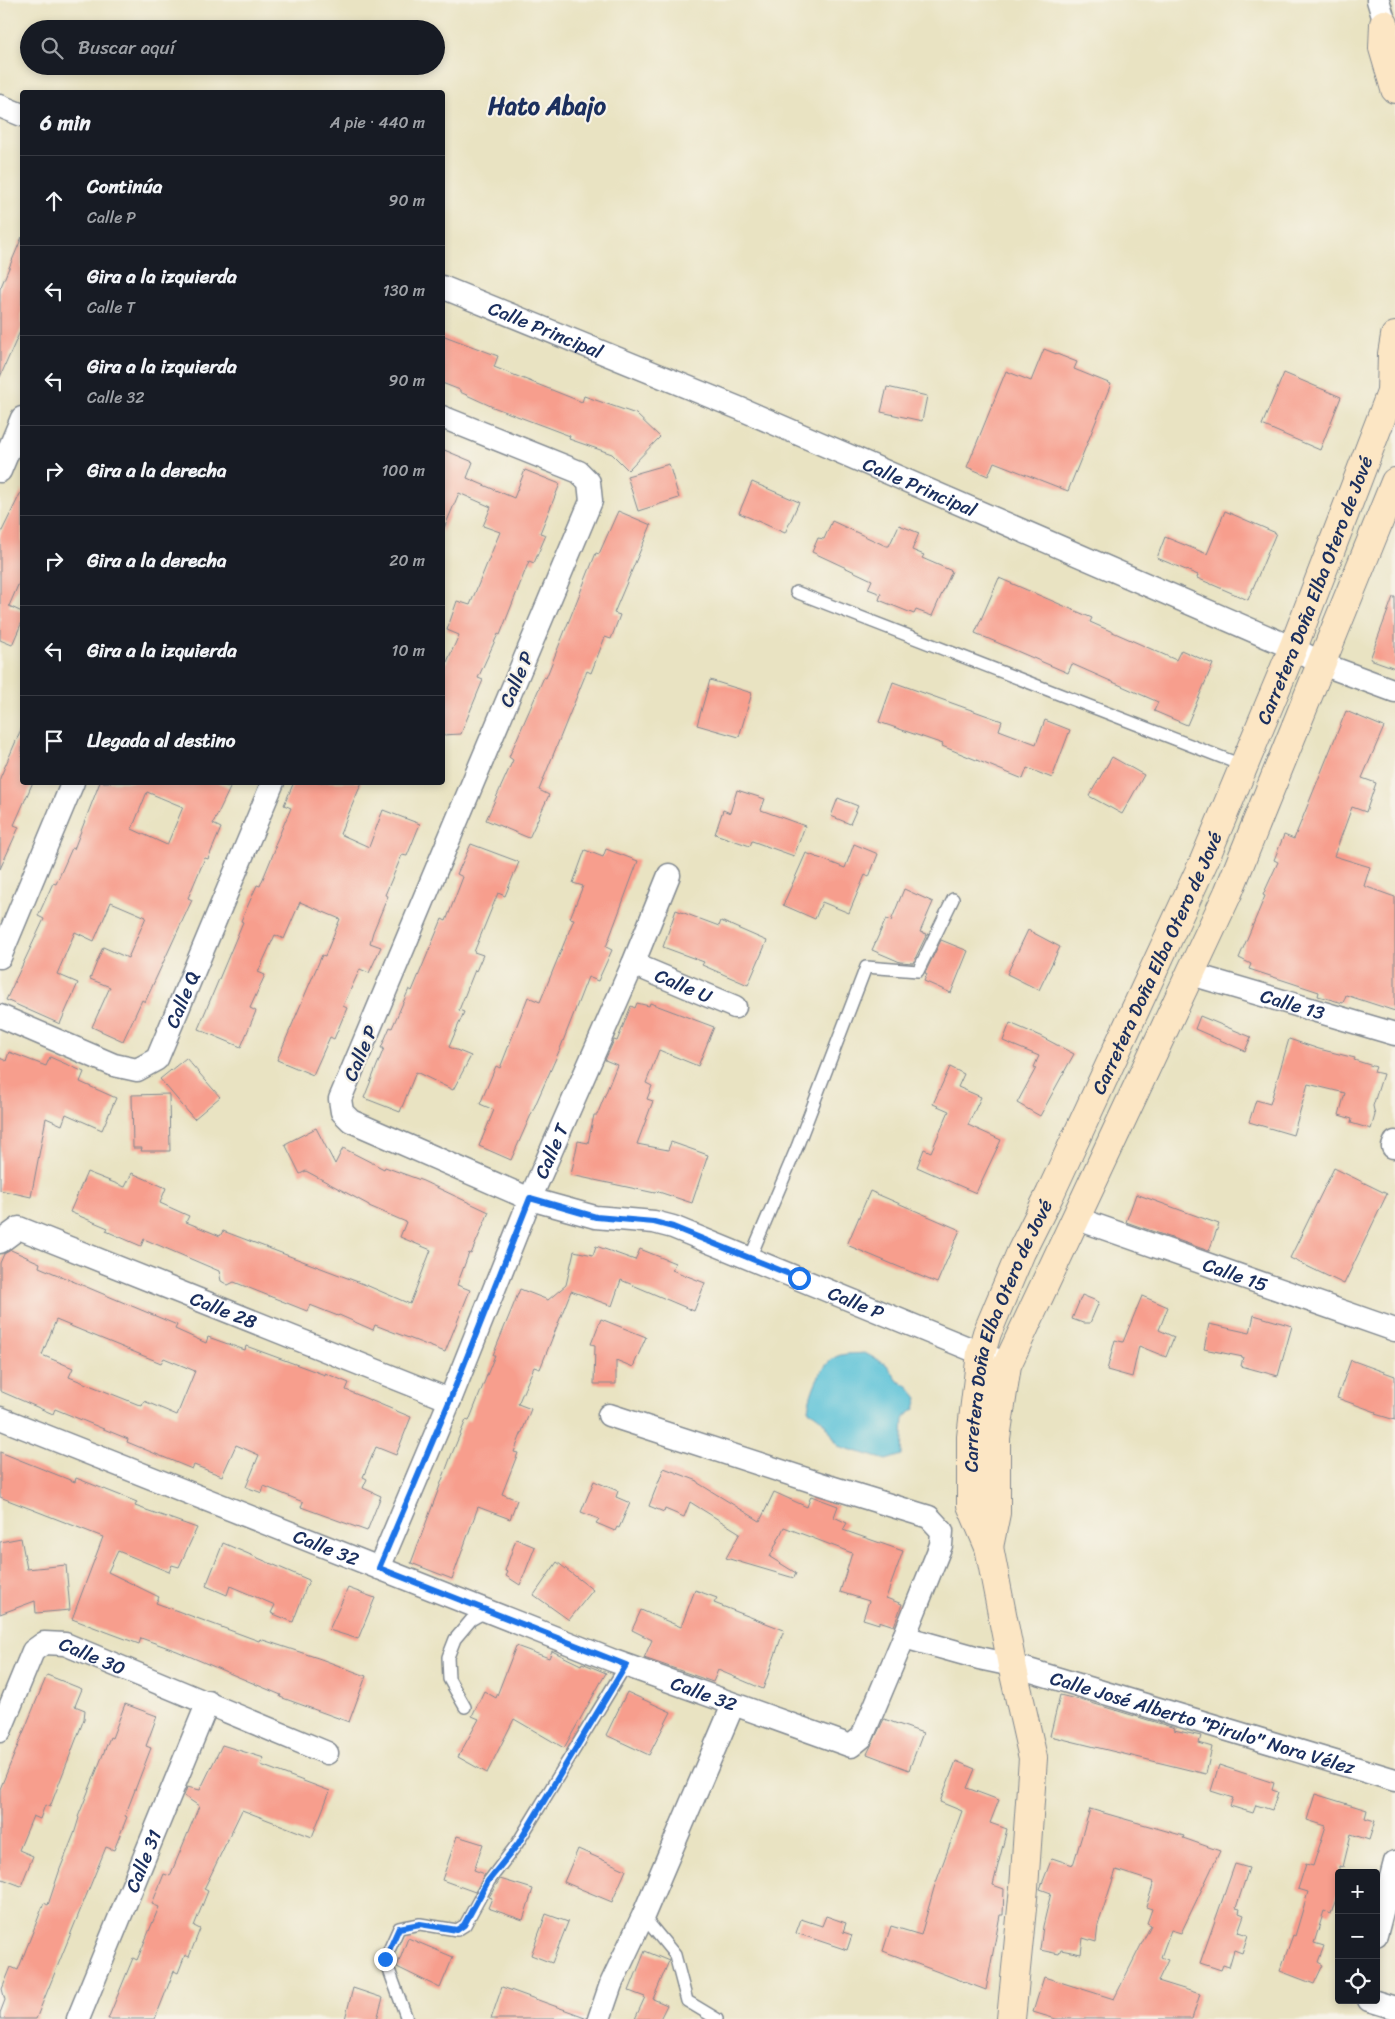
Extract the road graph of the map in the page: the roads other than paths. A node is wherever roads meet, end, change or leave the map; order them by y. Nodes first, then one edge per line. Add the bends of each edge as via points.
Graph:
1 (1386, 18) edge
2 (1395, 55) edge
3 (1395, 89) edge
4 (0, 106) edge
5 (20, 114) edge
6 (445, 288) edge
7 (1395, 336) edge
8 (1393, 388) edge
9 (445, 417) edge
10 (20, 423) edge
11 (0, 471) edge
12 (1395, 482) edge
13 (796, 592) dead end
14 (1293, 648) junction
15 (1322, 664) junction
16 (1395, 691) edge
17 (1244, 766) junction
18 (72, 785) edge
19 (272, 785) edge
20 (669, 875) dead end
21 (952, 898) dead end
22 (0, 957) edge
23 (633, 964) junction
24 (1191, 974) junction
25 (736, 1007) dead end
26 (0, 1016) edge
27 (1395, 1034) edge
28 (530, 1198) junction
29 (1075, 1218) junction
30 (0, 1242) edge
31 (750, 1258) junction
32 (1395, 1330) edge
33 (981, 1353) junction
34 (1007, 1364) junction
35 (450, 1400) junction
36 (609, 1414) dead end
37 (0, 1418) edge
38 (989, 1547) junction
39 (379, 1568) junction
40 (488, 1611) junction
41 (904, 1637) junction
42 (626, 1665) junction
43 (1012, 1666) junction
44 (208, 1702) junction
45 (733, 1705) junction
46 (465, 1707) dead end
47 (0, 1731) edge
48 (326, 1753) dead end
49 (1395, 1780) edge
50 (1395, 1862) edge
51 (643, 1916) junction
52 (1380, 1920) edge
53 (1380, 2003) edge
54 (1395, 2008) edge
55 (78, 2019) edge
56 (407, 2019) edge
57 (599, 2019) edge
58 (717, 2019) edge
59 (1011, 2019) edge

1 - 2 street
1 - 3 street via 1383,48
4 - 5 street
6 - 14 street, Calle Principal via 741,409
7 - 8 street, Carretera Doña Elba Otero de Jové
8 - 14 street, Carretera Doña Elba Otero de Jové
9 - 28 street, Calle P via 579,472 589,482 591,501 340,1099 342,1112 351,1121
10 - 11 street
12 - 15 street, Carretera Doña Elba Otero de Jové
13 - 17 lane
14 - 15 street, Calle Principal
14 - 17 street, Carretera Doña Elba Otero de Jové
15 - 16 street, Calle Principal
15 - 24 street, Carretera Doña Elba Otero de Jové via 1228,893
17 - 33 street, Carretera Doña Elba Otero de Jové via 1152,976 1021,1252
18 - 22 street
19 - 26 street, Calle Q via 157,1059 137,1070 114,1064
20 - 23 street, Calle T
21 - 31 lane via 918,971 866,967 797,1147
23 - 25 street, Calle U
23 - 28 street, Calle T
24 - 27 street, Calle 13
24 - 29 street, Carretera Doña Elba Otero de Jové
28 - 31 street, Calle P via 596,1217 654,1222 673,1227
28 - 35 street, Calle T
29 - 32 street, Calle 15
29 - 34 street, Carretera Doña Elba Otero de Jové
30 - 35 street, Calle 28 via 19,1228
31 - 33 street, Calle P
33 - 34 street, Calle P
33 - 38 street, Carretera Doña Elba Otero de Jové via 971,1438 971,1505
34 - 38 street, Carretera Doña Elba Otero de Jové via 996,1438 996,1513
35 - 39 street, Calle T
36 - 41 street via 824,1486 929,1517 942,1531 941,1544
37 - 39 street, Calle 32
38 - 43 street, Carretera Doña Elba Otero de Jové
39 - 40 street, Calle 32
40 - 42 street, Calle 32
40 - 46 lane via 471,1620 455,1639 448,1657 449,1679
41 - 43 street, Calle José Alberto "Pirulo" Nora Vélez
41 - 45 street, Calle 32 via 862,1737 851,1746
42 - 45 street, Calle 32
42 - 56 lane via 518,1844 488,1881 464,1925 457,1930 420,1924 399,1928 385,1959
43 - 49 street, Calle José Alberto "Pirulo" Nora Vélez
43 - 59 street, Carretera Doña Elba Otero de Jové via 1033,1758
44 - 47 street, Calle 30 via 65,1644 44,1643 33,1651
44 - 48 street, Calle 30
44 - 55 street, Calle 31
45 - 51 street
50 - 52 street
51 - 57 street via 611,1984
51 - 58 lane via 675,1955 686,2000
53 - 54 street

